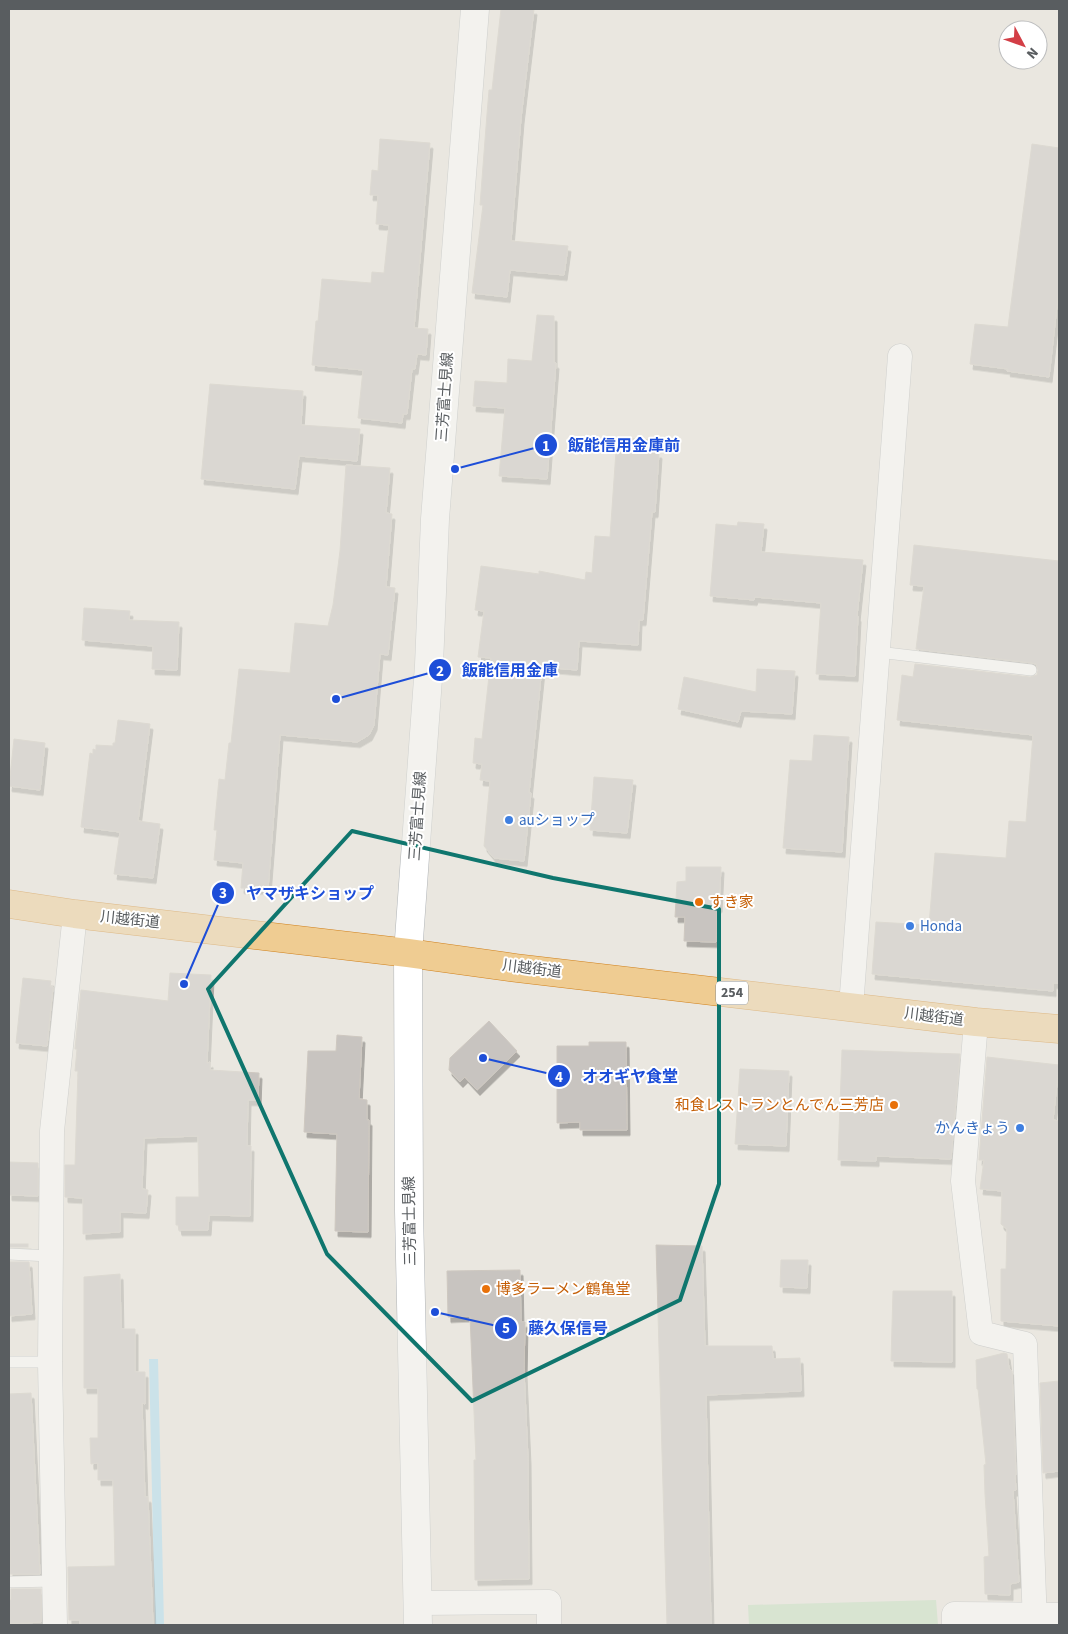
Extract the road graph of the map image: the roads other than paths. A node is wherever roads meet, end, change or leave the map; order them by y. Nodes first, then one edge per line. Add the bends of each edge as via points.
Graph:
1 (475, 9) edge
2 (900, 356) dead end
3 (878, 652) junction
4 (1031, 670) dead end
5 (9, 904) edge
6 (75, 914) junction
7 (408, 953) junction
8 (851, 1007) junction
9 (976, 1022) junction
10 (1058, 1030) edge
11 (9, 1254) edge
12 (50, 1256) junction
13 (9, 1362) edge
14 (50, 1362) junction
15 (54, 1581) junction
16 (9, 1582) edge
17 (418, 1614) edge
18 (1059, 1615) edge
19 (1035, 1620) edge
20 (55, 1625) edge
21 (549, 1625) edge
22 (954, 1625) edge

1 - 7 main road, 三芳富士見線 via 435,519 429,665
2 - 3 street
3 - 4 lane
3 - 8 street
5 - 6 highway, 川越街道 / 254
6 - 7 highway, 川越街道 / 254
6 - 12 street via 52,1131
7 - 8 highway, 川越街道 / 254
7 - 17 main road, 三芳富士見線 via 409,1211
8 - 9 highway, 川越街道 / 254
9 - 10 highway, 川越街道 / 254
9 - 19 street via 963,1181 981,1333 1025,1344
11 - 12 lane
12 - 14 street
13 - 14 lane
14 - 15 street
15 - 16 lane
15 - 20 street
17 - 21 street via 549,1602
18 - 19 street
19 - 22 street via 954,1614

